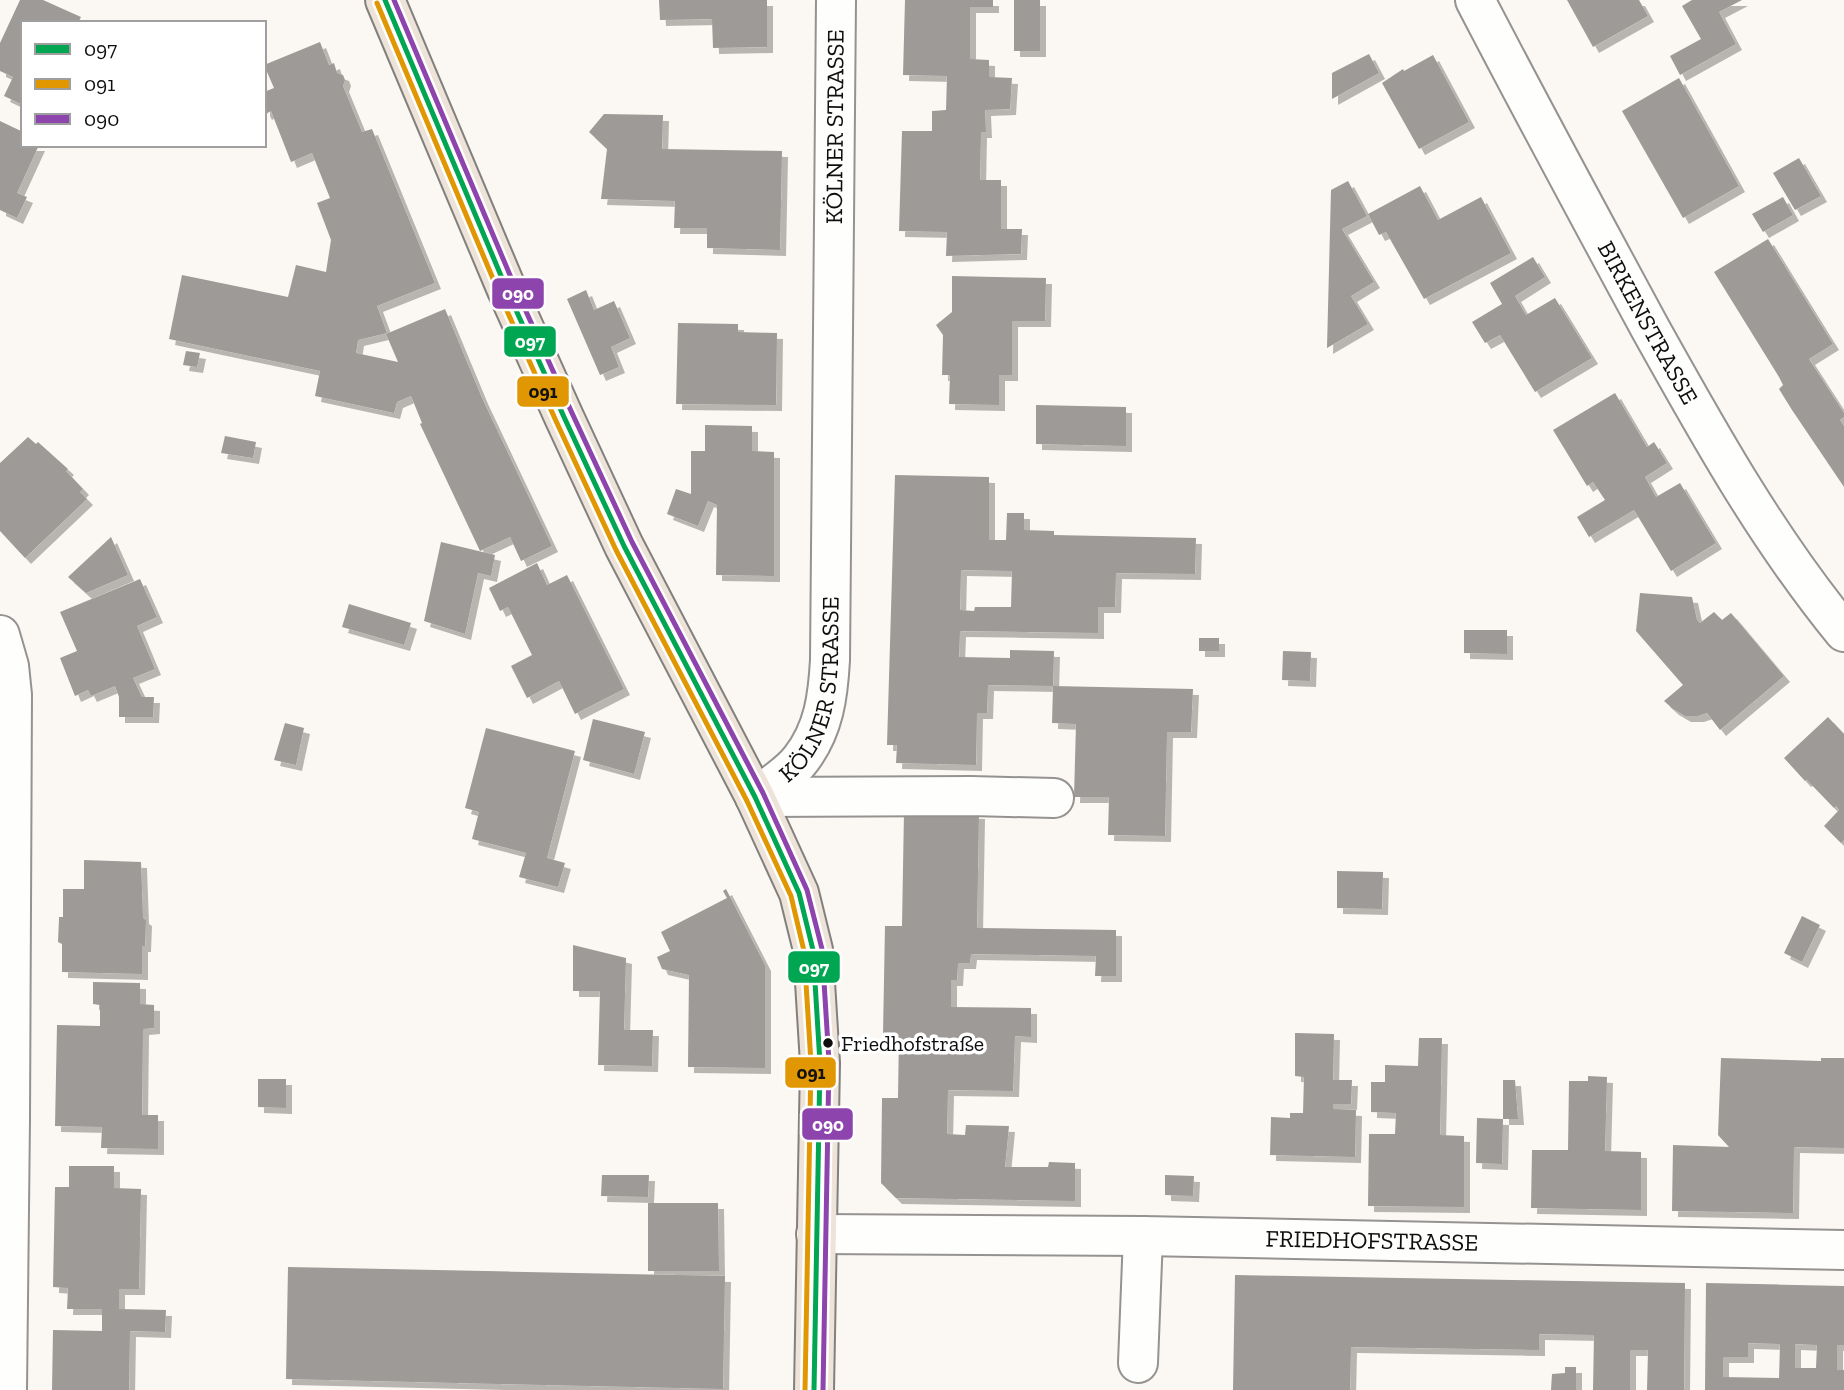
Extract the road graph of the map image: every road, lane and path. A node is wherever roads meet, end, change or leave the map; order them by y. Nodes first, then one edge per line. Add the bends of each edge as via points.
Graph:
1 (385, 0) edge
2 (836, 0) edge
3 (1475, 0) edge
4 (1844, 632) edge
5 (0, 635) edge
6 (755, 797) junction
7 (1054, 798) dead end
8 (5, 1119) edge
9 (816, 1234) junction
10 (1143, 1236) junction
11 (1844, 1250) edge
12 (1138, 1363) dead end
13 (7, 1390) edge
14 (814, 1390) edge

1 - 6 main road via 580,451 652,602
2 - 6 street, KÖLNER STRASSE via 828,699 818,732 800,761
3 - 4 street, BIRKENSTRASSE via 1708,433 1764,525
5 - 8 street via 12,695
6 - 7 street
6 - 9 main road, KÖLNER STRASSE via 792,873 813,950 820,1063
8 - 13 street
9 - 10 street, FRIEDHOFSTRASSE
9 - 14 main road, KÖLNER STRASSE
10 - 11 street, FRIEDHOFSTRASSE
10 - 12 street

